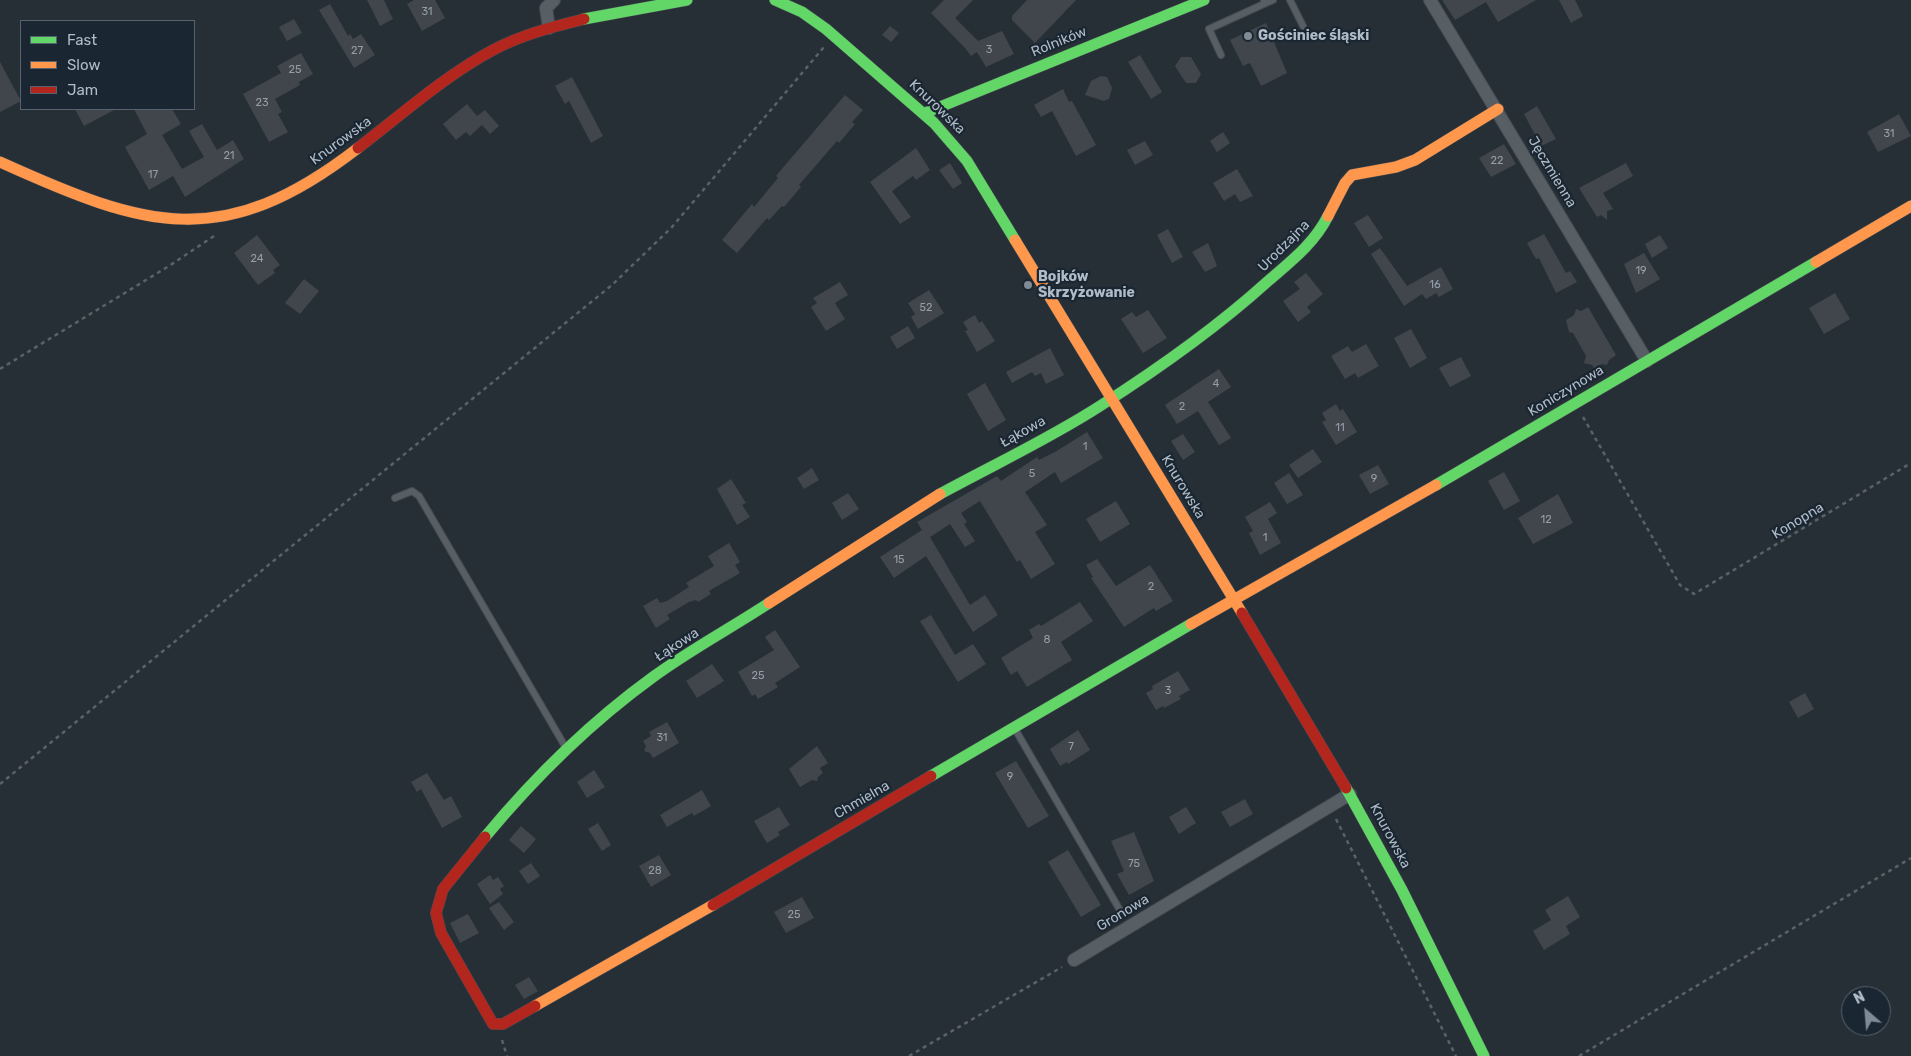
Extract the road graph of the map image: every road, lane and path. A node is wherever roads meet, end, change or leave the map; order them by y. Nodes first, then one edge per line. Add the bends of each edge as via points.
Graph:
1 (554, 0) edge
2 (687, 0) edge
3 (775, 0) edge
4 (1204, 0) edge
5 (1273, 0) edge
6 (1290, 0) edge
7 (1430, 0) edge
8 (1265, 2) edge
9 (1303, 26) dead end
10 (549, 28) junction
11 (834, 35) junction
12 (1221, 55) dead end
13 (1498, 110) junction
14 (925, 112) junction
15 (0, 162) edge
16 (1911, 206) edge
17 (214, 236) dead end
18 (1647, 361) junction
19 (0, 369) edge
20 (1112, 400) junction
21 (1575, 404) junction
22 (1911, 464) edge
23 (395, 498) dead end
24 (1234, 599) junction
25 (1014, 728) junction
26 (567, 749) junction
27 (0, 784) edge
28 (1350, 794) junction
29 (1332, 812) dead end
30 (1911, 858) edge
31 (1121, 912) dead end
32 (1074, 960) joint
33 (503, 1024) joint
34 (909, 1056) edge
35 (1456, 1056) edge
36 (1484, 1056) edge
37 (1579, 1056) edge

1 - 10 street via 546,8
2 - 10 street, Knurowska
3 - 11 street, Knurowska via 798,10
4 - 14 street, Rolników
5 - 8 lane
6 - 9 lane
7 - 13 street, Jęczmienna
8 - 12 lane via 1209,29
10 - 15 street, Knurowska via 516,39 482,56 305,185 271,202 234,214 183,220 127,214
11 - 14 street, Knurowska
11 - 27 path via 672,227 612,285
13 - 18 street, Jęczmienna
13 - 20 street, Urodzajna via 1415,160 1352,175 1321,230 1297,258 1244,303
14 - 20 street, Knurowska via 967,162
16 - 18 street, Koniczynowa
17 - 19 path
18 - 21 street, Koniczynowa
20 - 24 street, Knurowska
20 - 26 street, Łąkowa via 940,494 653,678
21 - 22 path, Konopna via 1680,585 1694,594
21 - 24 street, Koniczynowa
23 - 26 lane via 408,491 419,496
24 - 25 street, Chmielna
24 - 28 street, Knurowska
25 - 31 lane
25 - 33 street, Chmielna
26 - 33 street, Łąkowa via 506,812 443,889 436,913 441,932 490,1021 496,1026
28 - 32 street, Gronowa
28 - 36 street, Knurowska via 1402,890
29 - 35 path
30 - 37 path
32 - 34 path

